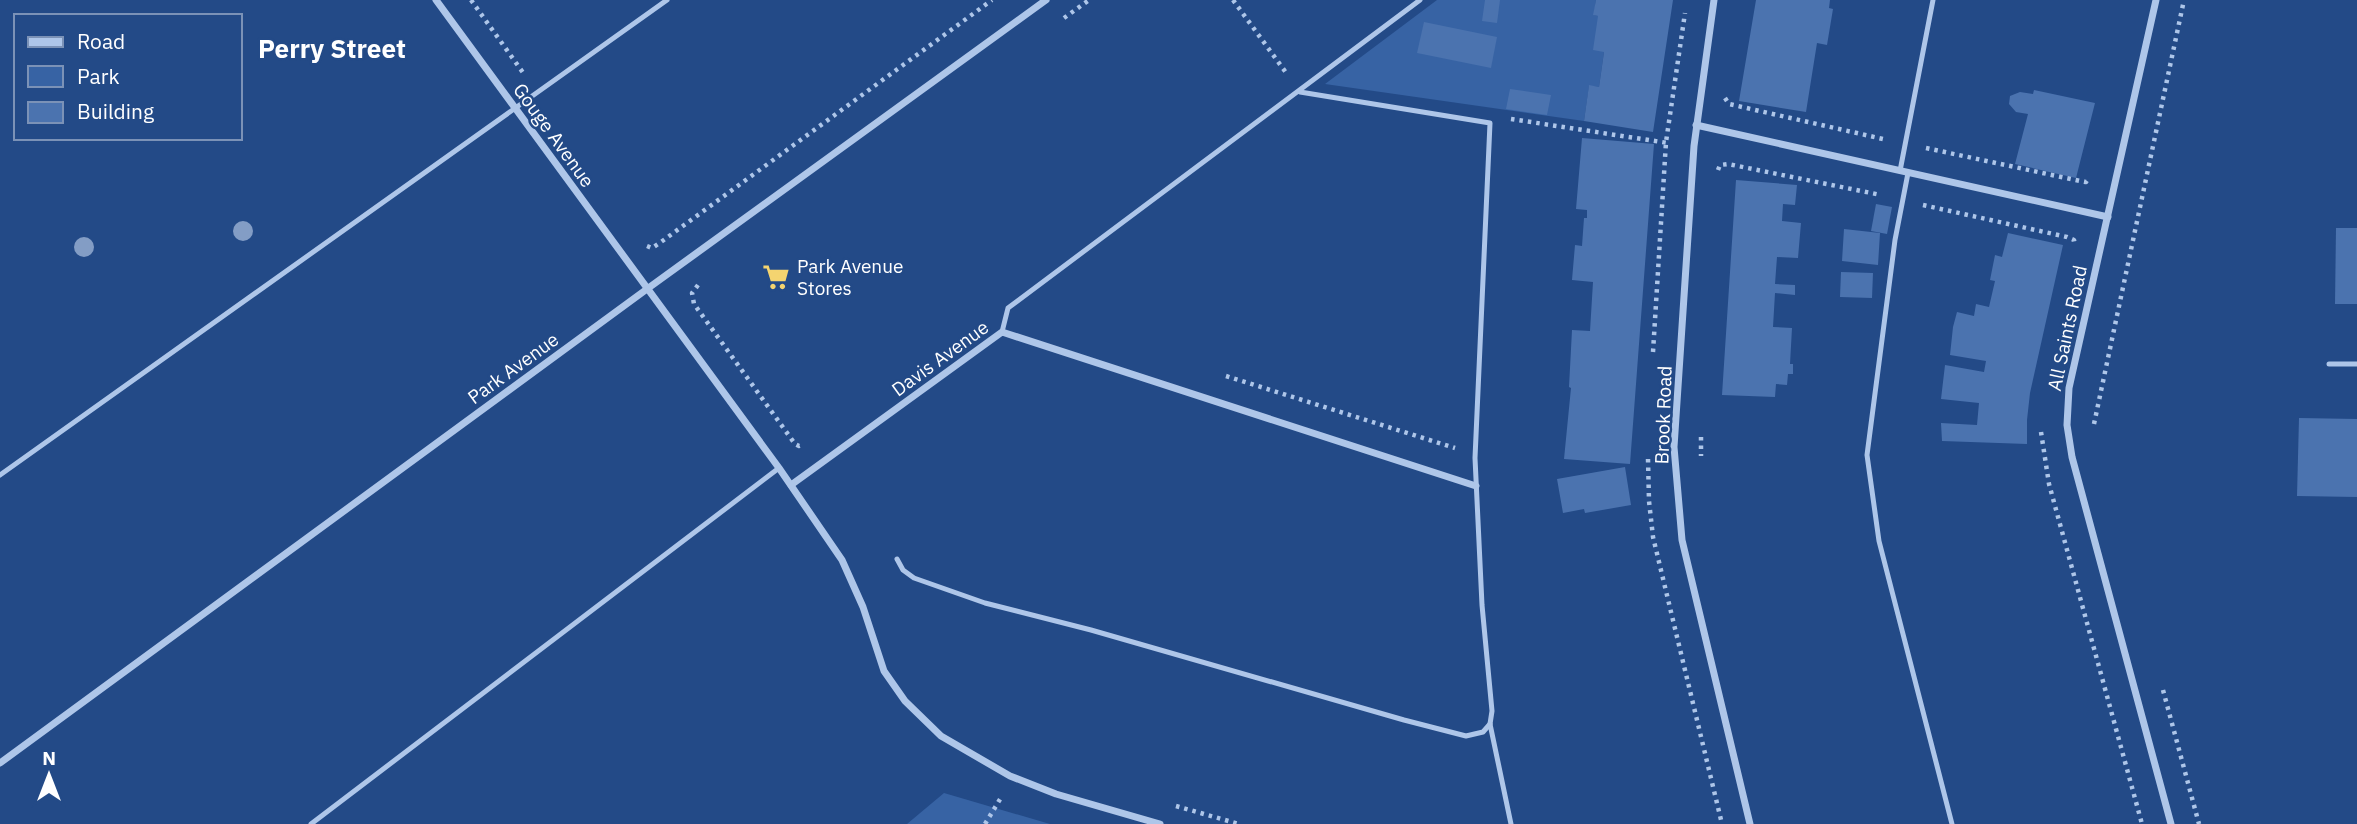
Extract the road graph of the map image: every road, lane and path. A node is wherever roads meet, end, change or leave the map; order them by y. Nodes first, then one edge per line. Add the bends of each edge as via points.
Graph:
1 (436, 0) edge
2 (471, 0) edge
3 (667, 0) edge
4 (992, 0) edge
5 (1046, 0) edge
6 (1233, 0) edge
7 (1420, 0) edge
8 (1714, 0) edge
9 (1933, 0) edge
10 (2156, 0) edge
11 (2184, 0) edge
12 (1300, 92) junction
13 (538, 93) junction
14 (516, 109) junction
15 (1490, 123) junction
16 (1696, 125) junction
17 (1694, 146) junction
18 (1904, 172) junction
19 (1717, 182) dead end
20 (1902, 200) junction
21 (2108, 218) junction
22 (640, 235) dead end
23 (2074, 251) dead end
24 (647, 289) junction
25 (1002, 332) junction
26 (2329, 364) dead end
27 (2357, 364) edge
28 (2041, 428) dead end
29 (1701, 433) dead end
30 (2094, 433) dead end
31 (1701, 458) dead end
32 (779, 468) junction
33 (0, 475) edge
34 (791, 485) junction
35 (1476, 486) junction
36 (897, 559) dead end
37 (2161, 684) dead end
38 (1490, 724) junction
39 (0, 764) edge
40 (1010, 776) junction
41 (1175, 805) dead end
42 (311, 824) edge
43 (985, 824) edge
44 (1160, 824) edge
45 (1239, 824) edge
46 (1511, 824) edge
47 (1750, 824) edge
48 (1952, 824) edge
49 (2142, 824) edge
50 (2171, 824) edge
51 (2199, 824) edge

1 - 14 street, Gouge Avenue
2 - 13 path
3 - 13 lane
4 - 22 path via 661,242 650,248
5 - 24 street, Park Avenue
6 - 12 path
7 - 12 lane
8 - 16 street, Brook Road
9 - 18 lane
10 - 21 street, All Saints Road
11 - 30 path
12 - 15 lane
12 - 25 lane via 1009,308
13 - 14 lane
14 - 24 street, Gouge Avenue
14 - 33 lane
15 - 17 path via 1499,117
15 - 35 lane
16 - 17 street, Brook Road
16 - 18 street
17 - 47 street, Brook Road via 1674,447 1682,540
18 - 20 lane
18 - 21 street
19 - 20 path via 1718,166 1728,164
20 - 23 path via 2067,237 2074,240
20 - 48 lane via 1867,455 1879,541
21 - 50 street, All Saints Road via 2069,388 2067,425
24 - 32 street
24 - 39 street, Park Avenue
25 - 34 street, Davis Avenue
25 - 35 street, Davis Avenue
26 - 27 lane
28 - 49 path via 2049,484
29 - 31 path
32 - 34 street
32 - 42 lane
34 - 40 street via 842,560 895,690 941,736
35 - 38 lane
36 - 38 lane via 902,570 914,578 985,603 1465,736 1483,732
37 - 51 path
38 - 46 lane
40 - 43 path
40 - 44 street
41 - 45 path

